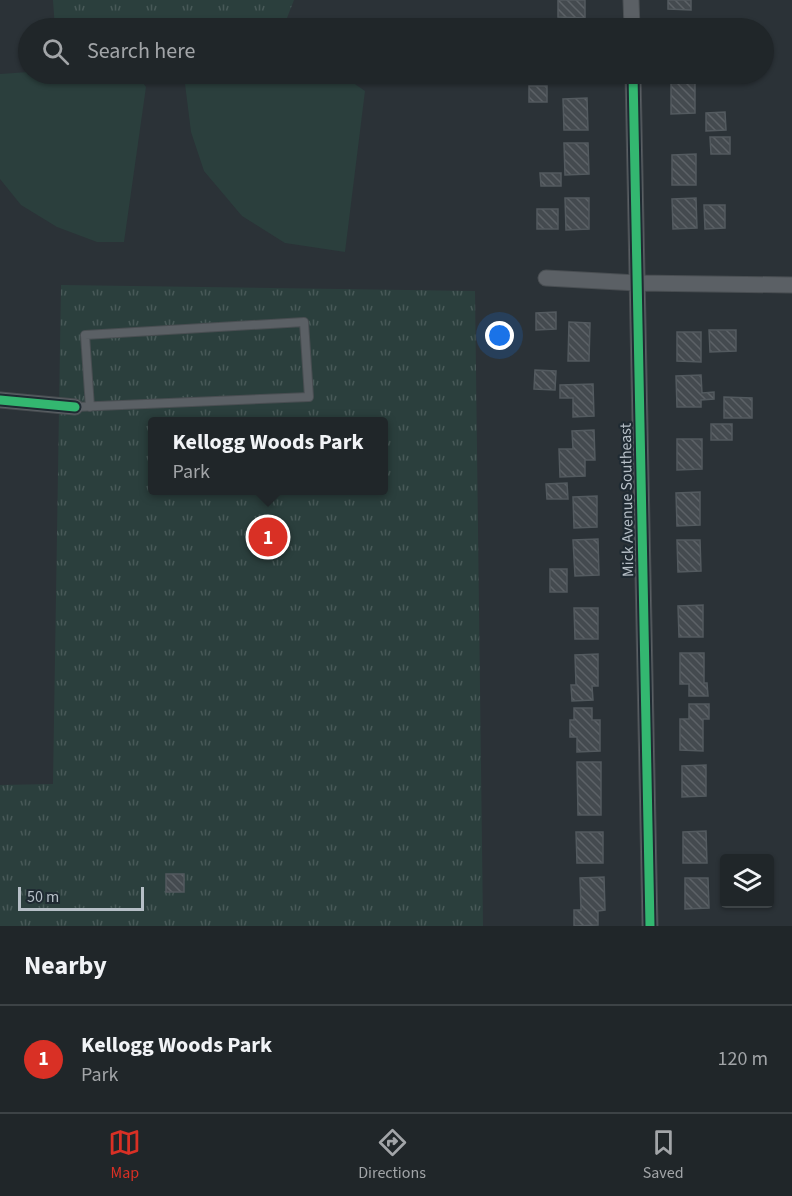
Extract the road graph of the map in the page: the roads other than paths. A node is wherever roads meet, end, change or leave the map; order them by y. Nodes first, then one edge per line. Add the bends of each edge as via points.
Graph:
1 (631, 0) edge
2 (632, 18) edge
3 (633, 84) edge
4 (546, 278) dead end
5 (637, 283) junction
6 (792, 285) edge
7 (0, 400) edge
8 (82, 407) junction
9 (650, 926) edge

1 - 2 street
3 - 5 street, Mick Avenue Southeast
4 - 5 street
5 - 6 street
5 - 9 street, Mick Avenue Southeast
7 - 8 street
8 - 8 lane via 309,397 304,322 85,335

